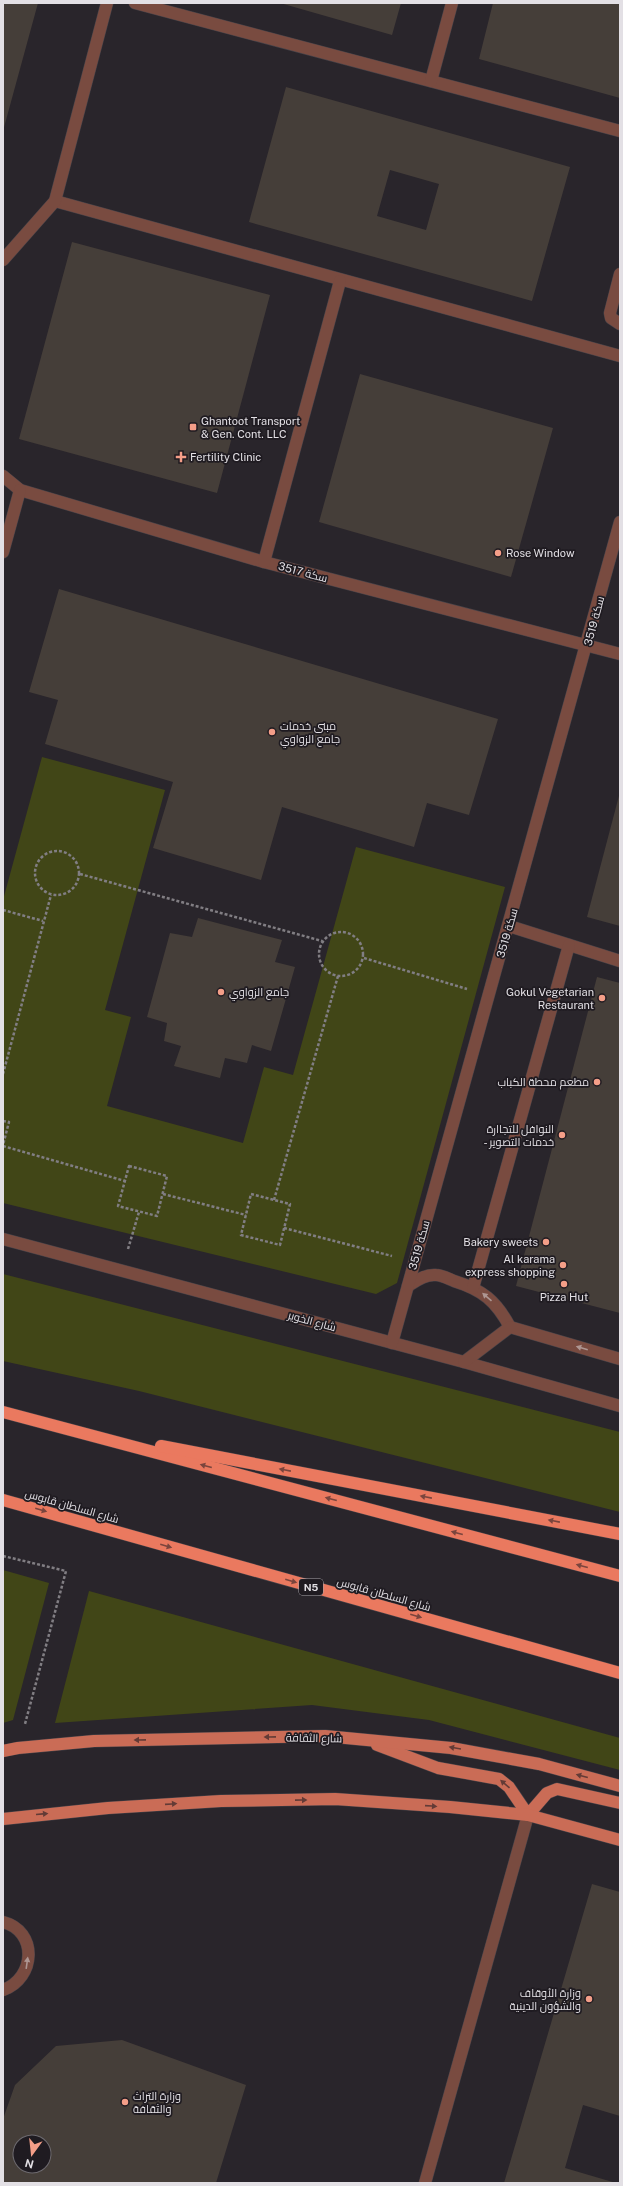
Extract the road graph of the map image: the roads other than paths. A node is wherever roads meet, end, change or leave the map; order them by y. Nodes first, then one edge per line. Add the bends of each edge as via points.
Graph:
1 (107, 3) edge
2 (135, 3) edge
3 (452, 3) edge
4 (431, 81) junction
5 (620, 131) edge
6 (55, 201) junction
7 (3, 260) edge
8 (620, 274) edge
9 (340, 281) junction
10 (620, 324) edge
11 (620, 356) edge
12 (3, 476) edge
13 (20, 490) junction
14 (620, 522) edge
15 (3, 552) edge
16 (264, 562) junction
17 (587, 646) junction
18 (620, 654) edge
19 (509, 926) junction
20 (569, 945) junction
21 (620, 961) edge
22 (3, 1239) edge
23 (408, 1286) junction
24 (473, 1288) junction
25 (510, 1328) junction
26 (392, 1343) junction
27 (620, 1359) edge
28 (464, 1362) junction
29 (620, 1406) edge
30 (3, 1412) edge
31 (64, 1428) junction
32 (3, 1500) edge
33 (620, 1534) edge
34 (620, 1576) edge
35 (620, 1673) edge
36 (360, 1740) junction
37 (3, 1751) edge
38 (620, 1786) edge
39 (620, 1803) edge
40 (528, 1815) junction
41 (3, 1819) edge
42 (620, 1840) edge
43 (3, 1922) edge
44 (3, 1990) edge
45 (426, 2183) edge

1 - 6 street
2 - 4 street
3 - 4 street
4 - 5 street
6 - 7 street
6 - 9 street
8 - 10 street via 610,313 611,318
9 - 11 street
9 - 16 street
12 - 13 street, سكة 3517
13 - 15 street
13 - 16 street, سكة 3517
14 - 17 street, سكة 3519
16 - 17 street, سكة 3517
17 - 18 street, سكة 3517
17 - 19 street, سكة 3519
19 - 20 street
19 - 23 street, سكة 3519
20 - 21 street
20 - 24 street
22 - 26 street, شارع الخوير
23 - 24 street via 422,1277 436,1275
23 - 26 street, سكة 3519
25 -> 24 street via 501,1310 484,1293
27 -> 25 street
25 - 28 street
26 - 28 street, شارع الخوير
28 - 29 street, شارع الخوير
30 - 31 highway
33 -> 31 highway
34 -> 31 highway
32 -> 35 highway, شارع السلطان قابوس / N5
36 -> 37 main road, شارع الثقافة via 325,1736 102,1740
38 -> 36 main road, شارع الثقافة via 539,1764 451,1748
40 -> 36 main road via 509,1787 499,1779 438,1768
39 - 40 main road via 557,1789 547,1793
41 -> 40 main road via 108,1808 221,1801 335,1799
40 - 42 main road
40 - 45 street
44 -> 43 street via 12,1987 21,1979 28,1965 25,1939 16,1929

